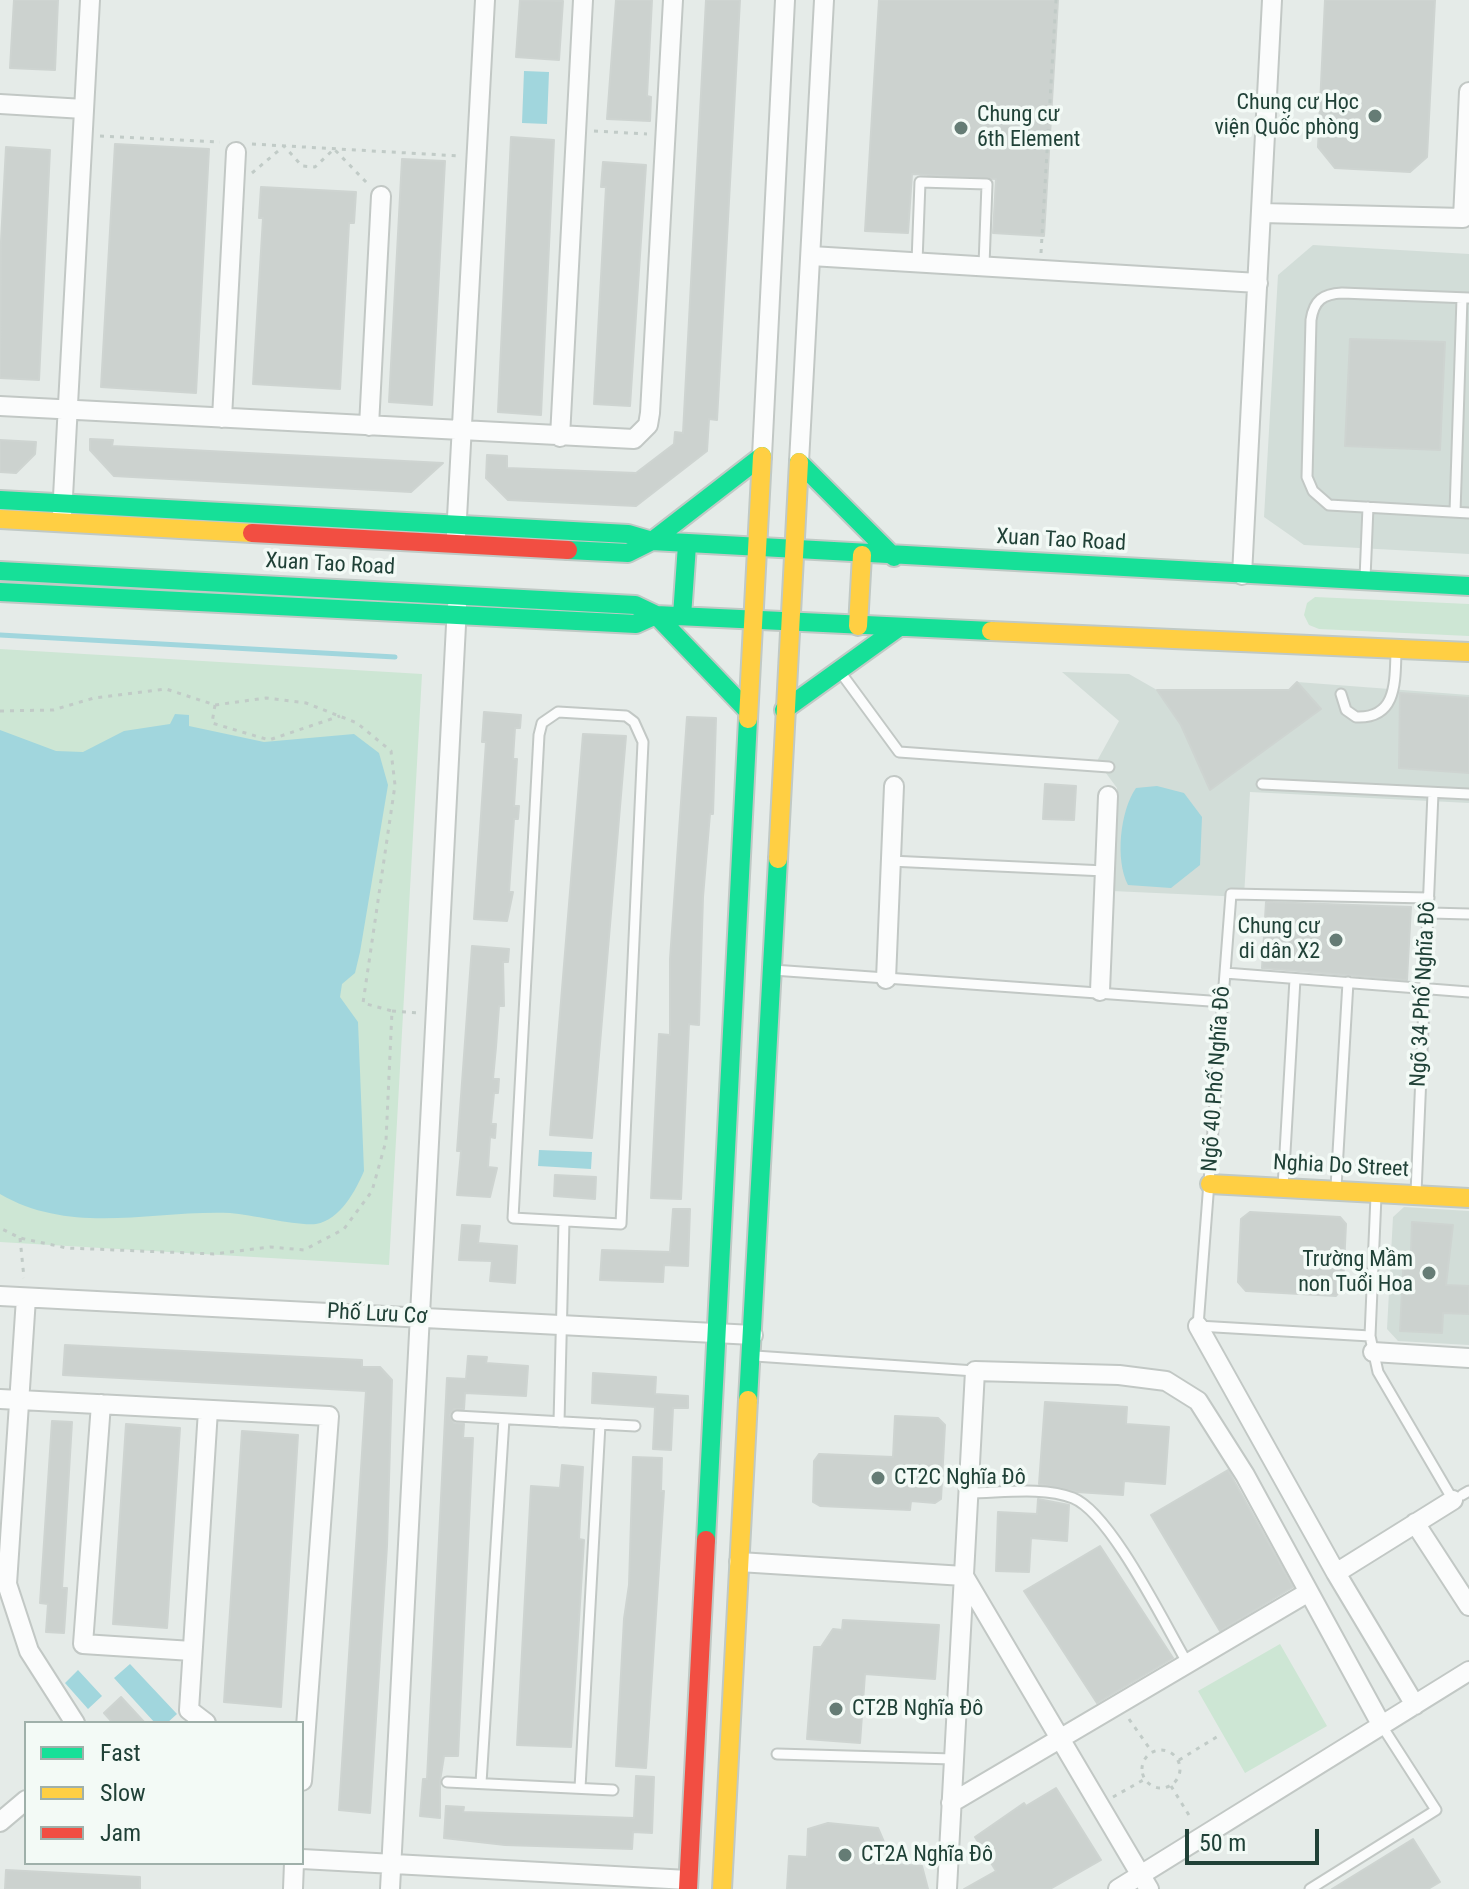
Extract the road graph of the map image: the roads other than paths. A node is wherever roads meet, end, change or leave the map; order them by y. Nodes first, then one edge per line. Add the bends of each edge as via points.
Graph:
1 (90, 0) edge
2 (485, 0) edge
3 (583, 0) edge
4 (673, 0) edge
5 (785, 0) edge
6 (824, 0) edge
7 (1272, 0) edge
8 (1469, 92) edge
9 (0, 104) edge
10 (84, 109) junction
11 (234, 146) road end
12 (381, 196) road end
13 (1262, 213) junction
14 (811, 256) junction
15 (917, 262) junction
16 (984, 265) junction
17 (1258, 283) junction
18 (1466, 298) edge
19 (0, 406) edge
20 (68, 409) junction
21 (222, 418) junction
22 (369, 426) junction
23 (462, 431) junction
24 (560, 437) junction
25 (762, 456) junction
26 (799, 462) junction
27 (0, 500) edge
28 (63, 503) junction
29 (1368, 507) junction
30 (1455, 512) junction
31 (1469, 513) edge
32 (0, 519) edge
33 (62, 522) junction
34 (457, 524) junction
35 (652, 541) junction
36 (455, 543) junction
37 (687, 545) junction
38 (756, 550) junction
39 (793, 551) junction
40 (862, 555) junction
41 (894, 557) junction
42 (0, 571) edge
43 (1242, 575) junction
44 (1365, 581) junction
45 (1469, 586) edge
46 (0, 592) edge
47 (457, 595) junction
48 (656, 615) junction
49 (456, 616) junction
50 (682, 616) junction
51 (751, 621) junction
52 (789, 623) junction
53 (858, 626) junction
54 (898, 628) junction
55 (1396, 647) junction
56 (1469, 652) edge
57 (839, 671) junction
58 (1341, 694) dead end
59 (747, 710) junction
60 (784, 710) junction
61 (1109, 767) dead end
62 (1262, 784) dead end
63 (894, 786) dead end
64 (1433, 793) junction
65 (1469, 794) edge
66 (1108, 796) dead end
67 (890, 861) junction
68 (1105, 871) junction
69 (1429, 898) junction
70 (1430, 913) junction
71 (1469, 914) edge
72 (773, 970) junction
73 (1225, 973) junction
74 (886, 979) junction
75 (1295, 979) junction
76 (1348, 982) junction
77 (1423, 989) junction
78 (1100, 991) junction
79 (1469, 992) edge
80 (1224, 1002) junction
81 (1210, 1184) junction
82 (1283, 1188) junction
83 (1336, 1191) junction
84 (1376, 1193) junction
85 (1416, 1195) junction
86 (1469, 1198) edge
87 (564, 1221) junction
88 (0, 1296) edge
89 (26, 1298) junction
90 (420, 1317) junction
91 (561, 1326) junction
92 (1198, 1326) junction
93 (715, 1333) junction
94 (753, 1335) junction
95 (1372, 1344) junction
96 (752, 1356) junction
97 (1469, 1358) edge
98 (975, 1371) junction
99 (9, 1399) edge
100 (101, 1404) junction
101 (208, 1410) junction
102 (457, 1416) dead end
103 (504, 1419) junction
104 (559, 1422) junction
105 (600, 1424) junction
106 (635, 1426) dead end
107 (968, 1493) junction
108 (1461, 1496) edge
109 (1415, 1523) junction
110 (739, 1562) junction
111 (1336, 1573) junction
112 (1461, 1574) edge
113 (964, 1576) junction
114 (1307, 1593) junction
115 (1469, 1606) edge
116 (192, 1651) junction
117 (1188, 1664) junction
118 (1469, 1671) edge
119 (1415, 1705) junction
120 (74, 1721) edge
121 (203, 1721) edge
122 (1382, 1726) junction
123 (304, 1730) edge
124 (1062, 1741) junction
125 (777, 1754) dead end
126 (953, 1759) junction
127 (447, 1782) dead end
128 (481, 1783) junction
129 (580, 1788) junction
130 (613, 1790) dead end
131 (24, 1802) edge
132 (951, 1803) junction
133 (0, 1822) edge
134 (304, 1859) edge
135 (294, 1865) edge
136 (391, 1865) junction
137 (1145, 1882) edge
138 (688, 1884) edge
139 (293, 1889) edge
140 (390, 1889) edge
141 (722, 1889) edge
142 (947, 1889) edge
143 (1118, 1889) edge
144 (1310, 1889) edge

1 - 10 street
2 - 23 street
3 - 24 street
4 - 24 street via 648,425 625,441
5 - 25 street
6 - 14 street
7 - 13 street
8 - 13 street via 1463,218
9 - 10 street
10 - 20 street
11 - 21 street
12 - 22 street
13 - 17 street
14 - 15 street
14 - 26 street
15 - 16 street
15 - 16 lane via 920,182 987,184
16 - 17 street
17 - 43 street
18 - 29 lane via 1342,293 1315,303 1307,477 1329,505
18 - 30 lane
19 - 20 street
20 - 21 street
20 - 28 street
21 - 22 street
22 - 23 street
23 - 24 street
23 - 34 street
25 - 35 main road
25 - 38 main road
26 - 39 main road
26 - 41 main road
27 - 28 main road, Xuan Tao Road
28 - 33 street
28 - 34 main road, Xuan Tao Road
29 - 30 lane
29 - 44 lane
30 - 31 lane
32 - 33 main road, Xuan Tao Road
33 - 36 main road, Xuan Tao Road
34 - 35 main road, Xuan Tao Road via 628,534
34 - 36 street
35 - 36 main road, Xuan Tao Road via 628,553
35 - 37 main road, Xuan Tao Road
37 - 38 main road, Xuan Tao Road
37 - 50 main road
38 - 39 main road, Xuan Tao Road
38 - 51 main road
39 - 40 main road, Xuan Tao Road
39 - 52 main road
40 - 41 main road, Xuan Tao Road
40 - 53 main road
41 - 43 main road, Xuan Tao Road
42 - 47 main road, Xuan Tao Road
43 - 44 main road, Xuan Tao Road
44 - 45 main road, Xuan Tao Road
46 - 49 main road, Xuan Tao Road
47 - 48 main road, Xuan Tao Road via 635,605
47 - 49 street
48 - 49 main road, Xuan Tao Road via 636,624
48 - 50 main road, Xuan Tao Road
48 - 59 main road
49 - 90 street
50 - 51 main road, Xuan Tao Road
51 - 52 main road, Xuan Tao Road
51 - 59 main road
52 - 53 main road, Xuan Tao Road
52 - 60 main road
53 - 54 main road, Xuan Tao Road
54 - 55 main road, Xuan Tao Road
54 - 57 main road
55 - 56 main road, Xuan Tao Road
55 - 58 lane via 1395,691 1386,707 1356,717 1346,710
57 - 60 main road
57 - 61 lane via 899,752
59 - 93 main road
60 - 72 main road
62 - 64 lane
63 - 67 street
64 - 65 lane
64 - 69 lane, Ngõ 34 Phố Nghĩa Đô
66 - 68 street
67 - 68 lane
67 - 74 street
68 - 78 street
69 - 70 lane, Ngõ 34 Phố Nghĩa Đô
69 - 73 lane, Ngõ 40 Phố Nghĩa Đô via 1231,894
70 - 71 lane
70 - 77 lane, Ngõ 34 Phố Nghĩa Đô
72 - 74 lane
72 - 94 main road
73 - 75 lane
73 - 80 lane, Ngõ 40 Phố Nghĩa Đô
74 - 78 lane
75 - 76 lane
75 - 82 lane
76 - 77 lane
76 - 83 lane
77 - 79 lane
77 - 85 lane, Ngõ 34 Phố Nghĩa Đô
78 - 80 lane
80 - 81 lane, Ngõ 40 Phố Nghĩa Đô
81 - 82 main road, Nghia Do Street
81 - 92 lane, Ngõ 40 Phố Nghĩa Đô
82 - 83 main road, Nghia Do Street
83 - 84 main road, Nghia Do Street
84 - 85 main road, Nghia Do Street
84 - 95 lane
85 - 86 main road, Nghia Do Street
87 - 87 lane via 513,1218 539,735 542,723 558,712 626,716 643,742 621,1224
87 - 91 lane
88 - 89 street, Phố Lưu Cơ
89 - 90 street, Phố Lưu Cơ
89 - 99 street
90 - 91 street, Phố Lưu Cơ
90 - 136 street
91 - 93 street, Phố Lưu Cơ
91 - 104 lane
92 - 95 lane
92 - 111 street
93 - 94 street, Phố Lưu Cơ
93 - 138 main road
94 - 96 main road
95 - 97 street
95 - 108 lane via 1378,1372
96 - 98 lane
96 - 110 main road
98 - 107 street
98 - 114 street via 1119,1375 1166,1381 1185,1391 1198,1401 1245,1475
99 - 100 street
99 - 120 street via 7,1584 29,1651
100 - 101 street
100 - 116 street via 83,1644
101 - 116 street
101 - 123 street via 329,1416
102 - 103 lane
103 - 104 lane
103 - 128 lane
104 - 105 lane
105 - 106 lane
105 - 129 lane
107 - 113 street
107 - 117 lane via 1073,1498 1098,1516
108 - 109 street
109 - 111 street
109 - 112 street
110 - 113 street
110 - 141 main road
111 - 119 street
112 - 115 street
113 - 124 street
113 - 126 street
114 - 117 street
114 - 122 street
116 - 121 street via 189,1710
117 - 124 street
118 - 119 street
119 - 122 street
122 - 137 street via 1202,1837
122 - 144 lane via 1436,1810
124 - 132 street
124 - 137 street
125 - 126 lane
126 - 132 street
127 - 128 lane
128 - 129 lane
129 - 130 lane
131 - 133 street
132 - 142 street
134 - 136 street
135 - 139 street
136 - 138 street
136 - 140 street
137 - 143 street

